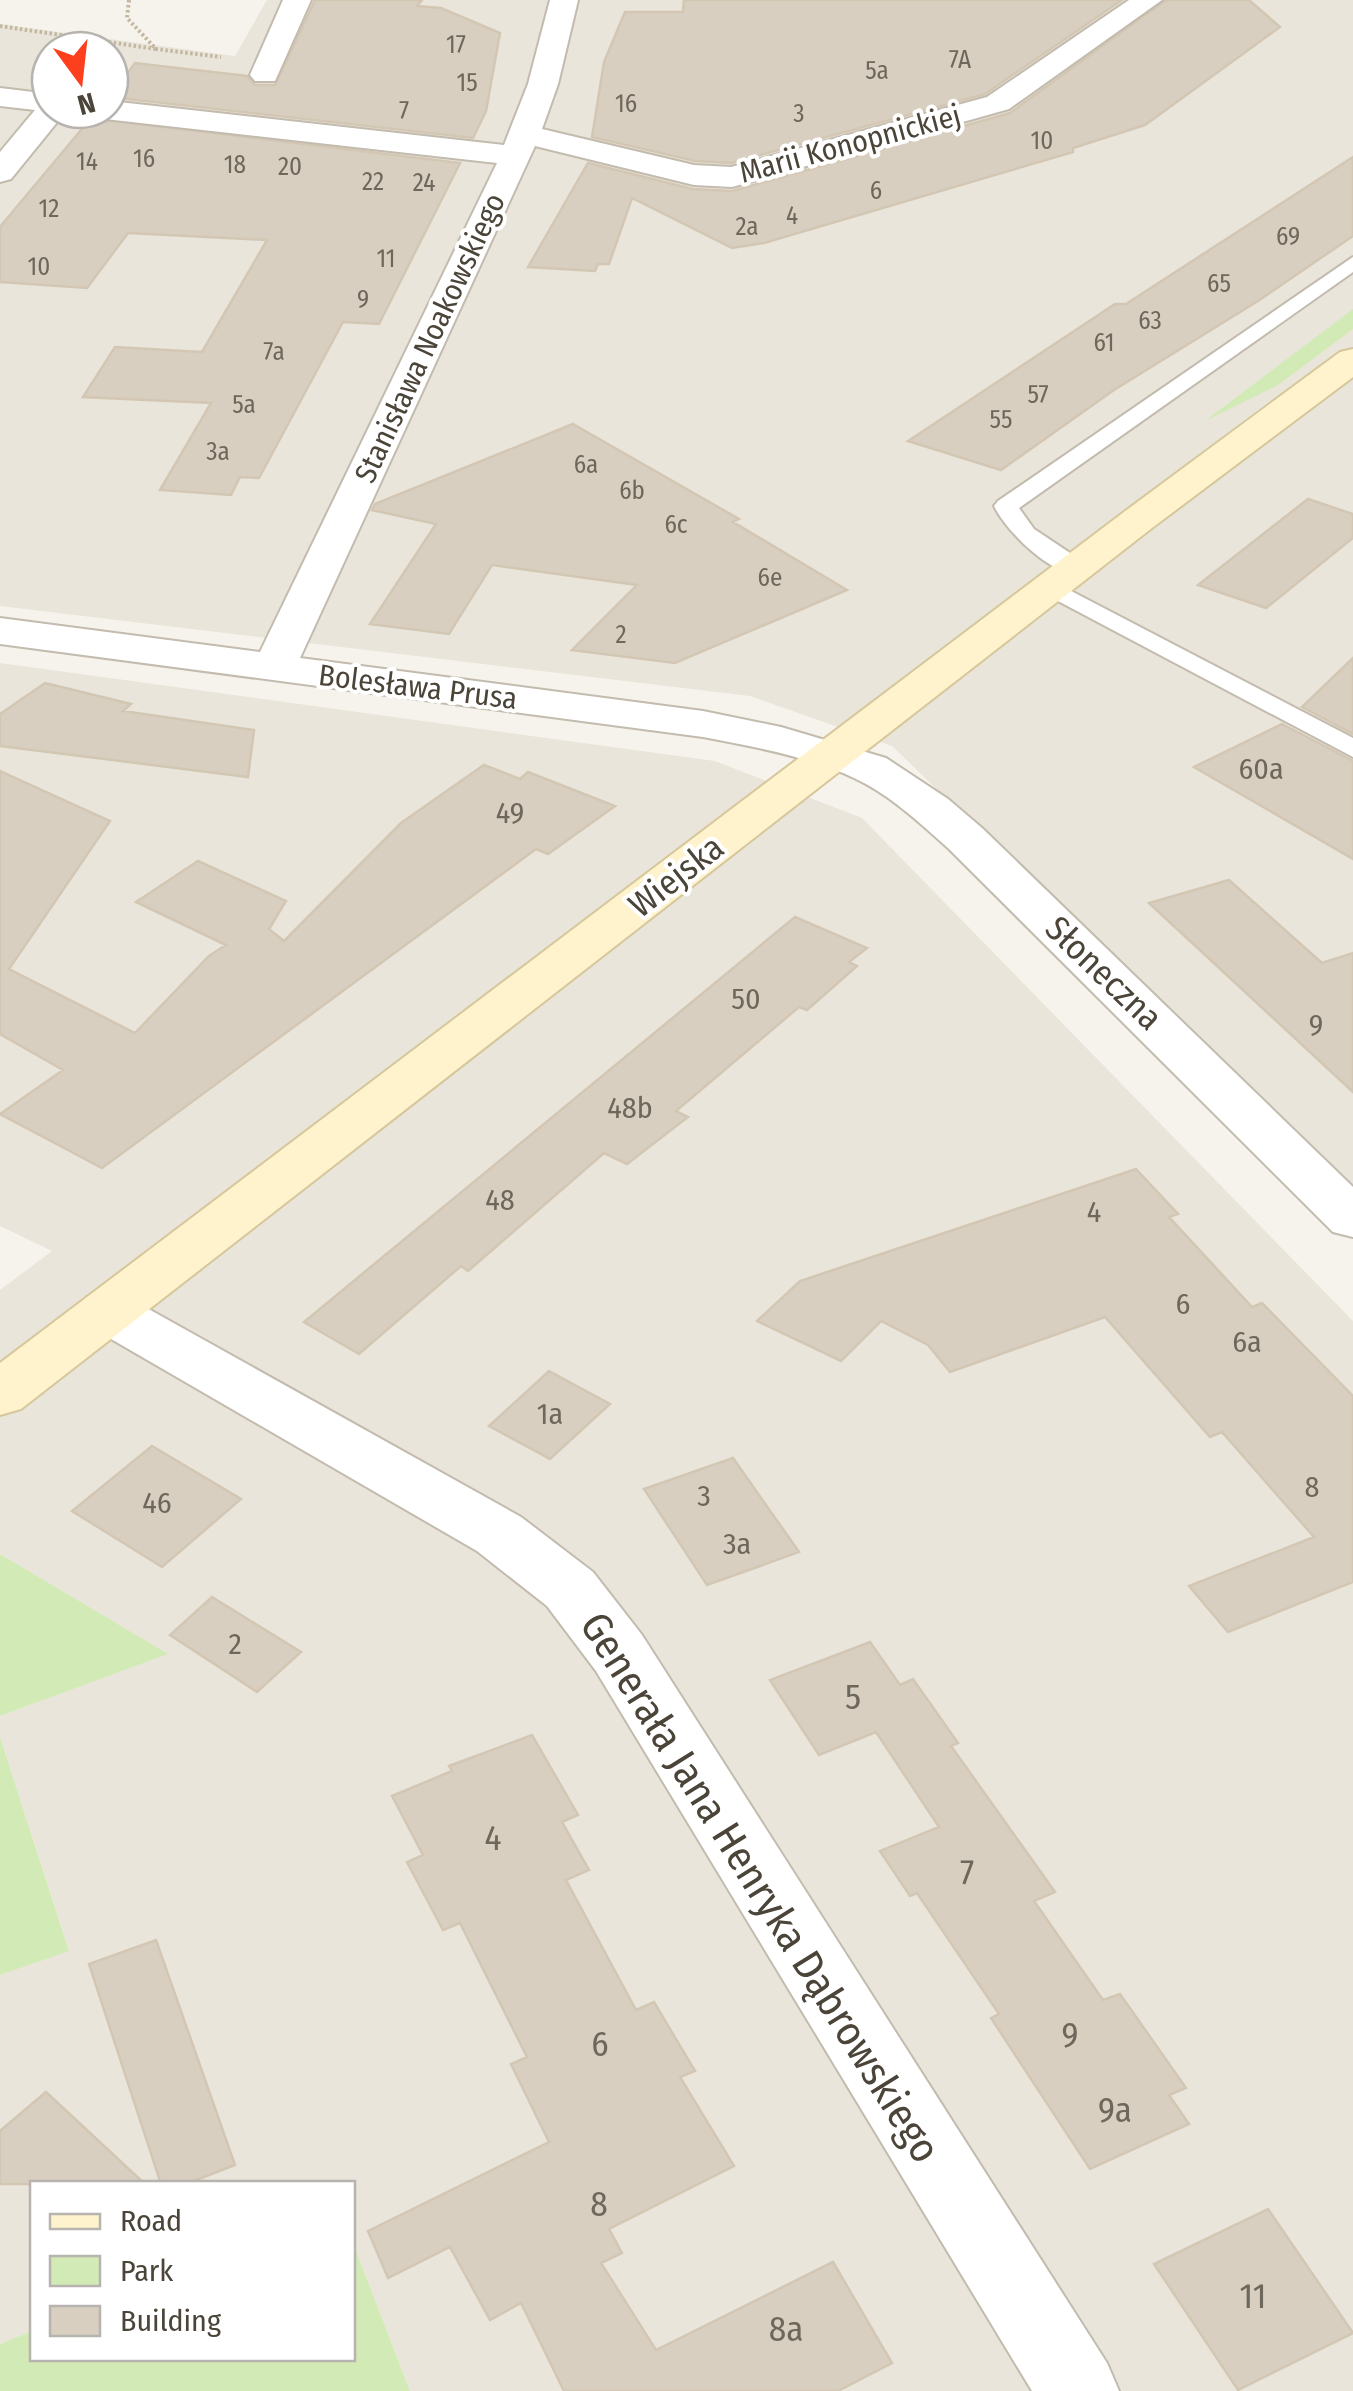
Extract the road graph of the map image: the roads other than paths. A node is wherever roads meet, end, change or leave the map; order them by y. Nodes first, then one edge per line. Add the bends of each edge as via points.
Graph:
1 (297, 0) edge
2 (564, 0) edge
3 (1148, 0) edge
4 (266, 75) dead end
5 (0, 97) edge
6 (30, 103) edge
7 (130, 113) edge
8 (33, 130) edge
9 (520, 145) junction
10 (0, 172) edge
11 (1353, 263) edge
12 (1353, 360) edge
13 (1063, 578) junction
14 (0, 632) edge
15 (274, 668) junction
16 (1353, 749) edge
17 (834, 754) junction
18 (1353, 1218) edge
19 (107, 1311) junction
20 (0, 1394) edge
21 (1078, 2391) edge

1 - 4 street
2 - 9 street, Stanisława Noakowskiego
3 - 9 street, Marii Konopnickiej via 998,103 746,174 694,175
5 - 6 street
7 - 9 street, Marii Konopnickiej
8 - 10 street
9 - 15 street, Stanisława Noakowskiego
11 - 13 lane via 1006,506
12 - 13 street, Wiejska
13 - 16 lane
13 - 17 street, Wiejska
14 - 15 street, Bolesława Prusa
15 - 17 street, Bolesława Prusa via 703,724
17 - 18 street, Słoneczna via 870,768 964,838
17 - 19 street, Wiejska
19 - 20 street, Wiejska
19 - 21 street, Generała Jana Henryka Dąbrowskiego via 499,1534 570,1589 620,1652

